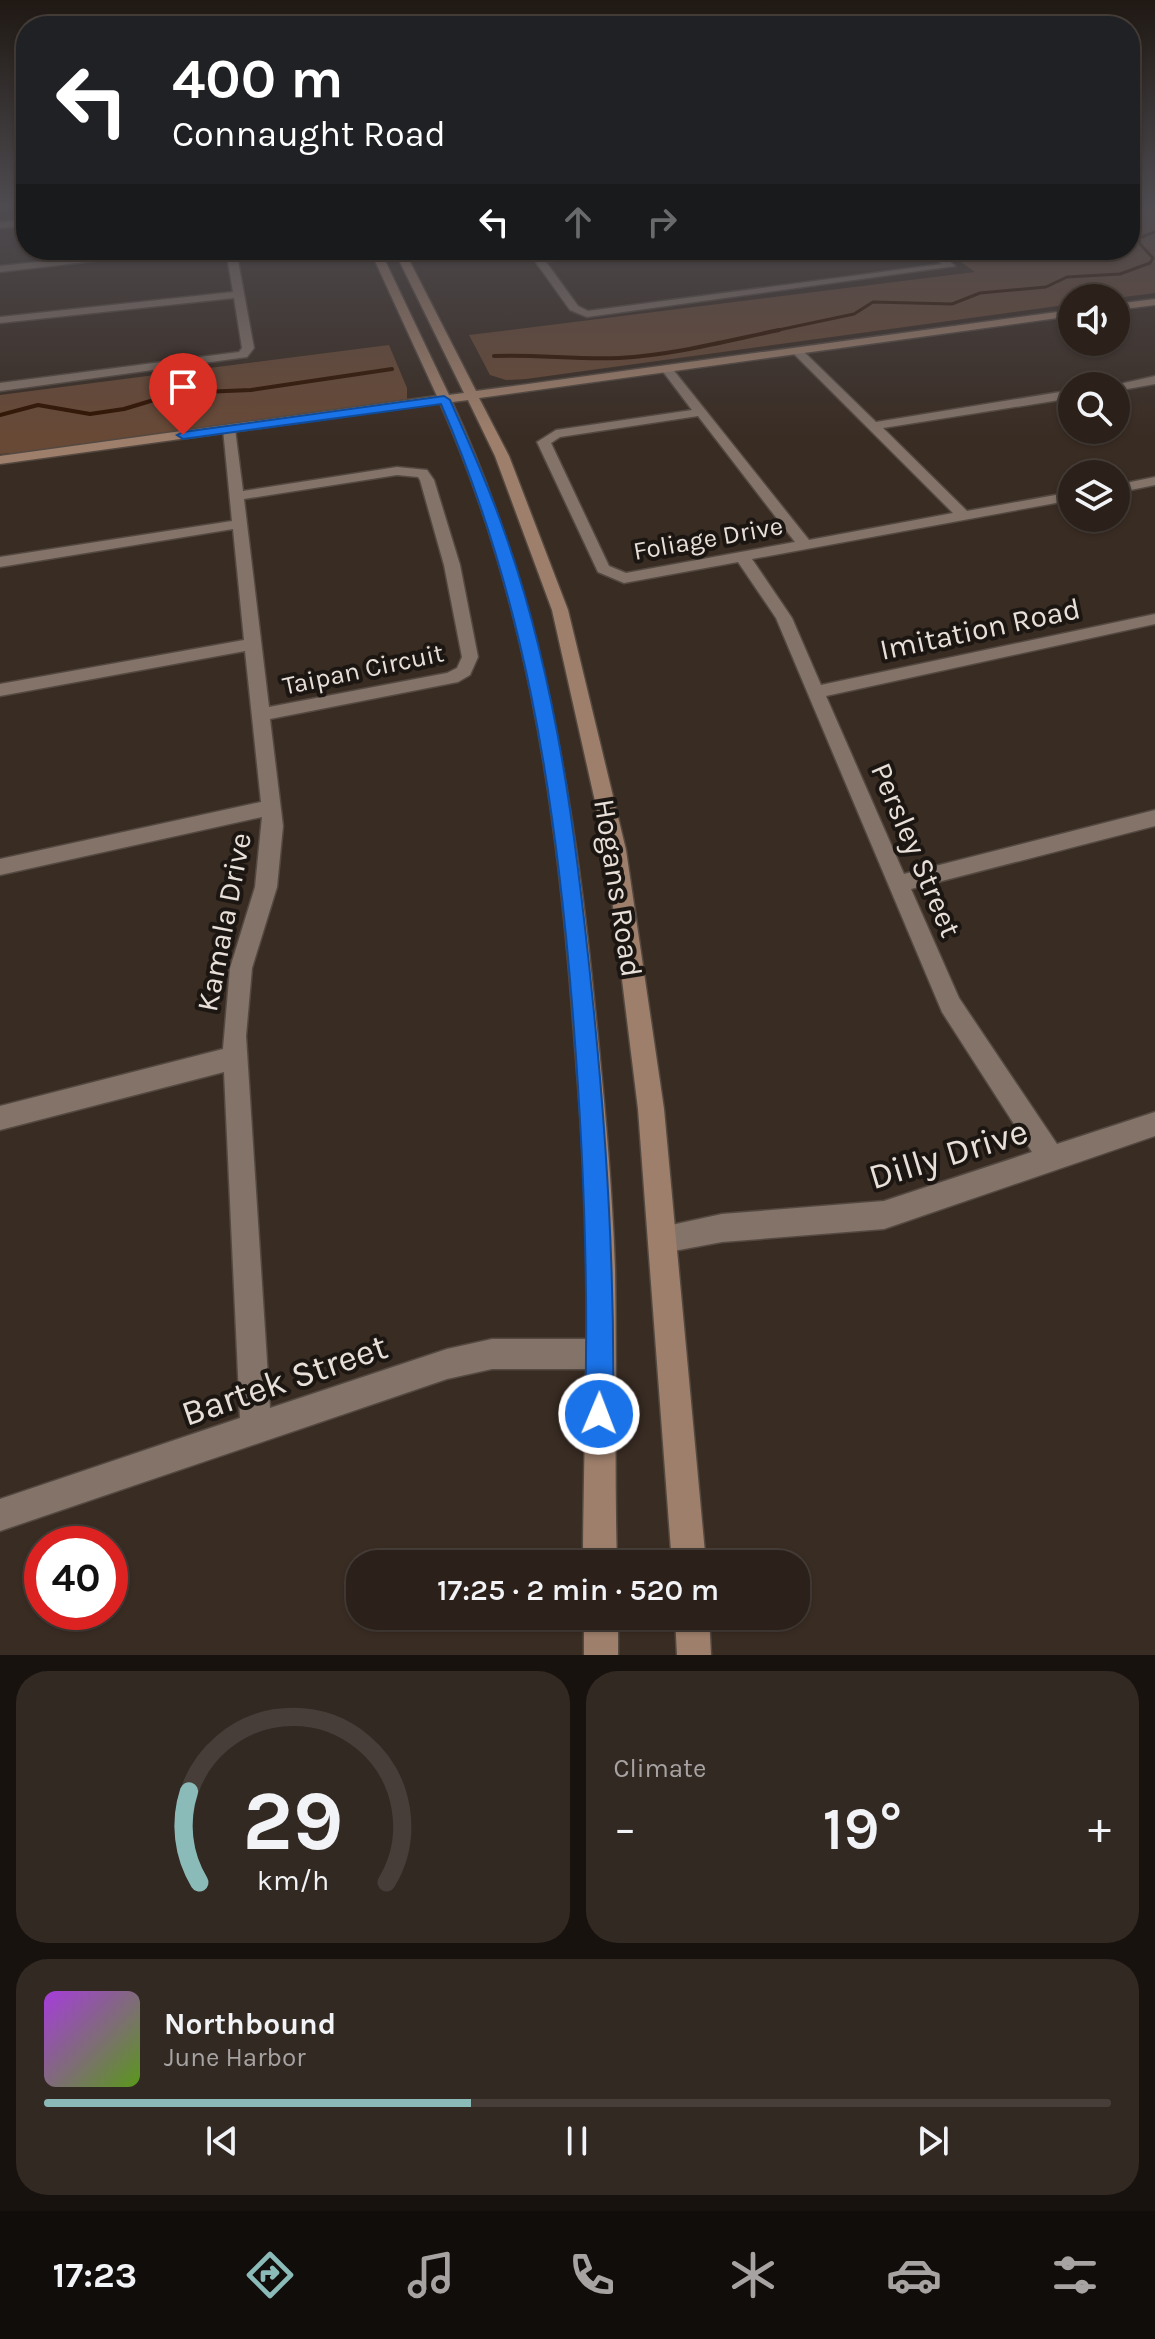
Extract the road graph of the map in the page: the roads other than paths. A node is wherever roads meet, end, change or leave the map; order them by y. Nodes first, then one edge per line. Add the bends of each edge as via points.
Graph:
1 (237, 282) edge
2 (390, 282) edge
3 (415, 282) edge
4 (555, 282) edge
5 (827, 282) edge
6 (239, 294) junction
7 (1155, 302) edge
8 (1130, 305) edge
9 (1058, 315) edge
10 (0, 320) edge
11 (797, 351) junction
12 (667, 369) junction
13 (1155, 380) edge
14 (1130, 384) edge
15 (0, 387) edge
16 (471, 396) junction
17 (1058, 396) edge
18 (444, 400) junction
19 (701, 412) junction
20 (873, 426) junction
21 (229, 429) junction
22 (0, 460) edge
23 (1155, 481) edge
24 (1130, 486) edge
25 (237, 496) junction
26 (1058, 499) edge
27 (964, 516) junction
28 (240, 524) junction
29 (805, 545) junction
30 (742, 556) junction
31 (0, 562) edge
32 (1155, 619) edge
33 (254, 644) junction
34 (0, 690) edge
35 (816, 692) junction
36 (261, 715) junction
37 (272, 807) junction
38 (1155, 818) edge
39 (0, 867) edge
40 (898, 884) junction
41 (234, 1058) junction
42 (0, 1118) edge
43 (1155, 1124) edge
44 (1052, 1159) junction
45 (663, 1239) junction
46 (599, 1354) junction
47 (256, 1428) junction
48 (0, 1515) edge
49 (600, 1550) edge
50 (688, 1550) edge
51 (601, 1630) edge
52 (693, 1630) edge
53 (601, 1655) edge
54 (694, 1655) edge

1 - 6 street
2 - 18 street, Hogans Road
3 - 16 street, Hogans Road
4 - 5 street via 574,308 587,314
6 - 10 street
6 - 15 street via 248,348 243,355
7 - 8 street
9 - 11 street
11 - 12 street
11 - 20 street
12 - 16 street
12 - 19 street
13 - 14 street
16 - 18 street
16 - 45 street, Hogans Road via 502,456 560,610 616,850
17 - 20 street
18 - 21 street
18 - 46 street, Hogans Road via 483,489 512,575 557,780 592,1112
19 - 29 street
19 - 30 street, Foliage Drive via 556,434 544,442 603,569 624,578
20 - 27 street
21 - 22 street
21 - 25 street, Kamala Drive
23 - 24 street
25 - 28 street, Kamala Drive
25 - 36 street, Taipan Circuit via 397,471 422,473 443,530 470,657 464,671 452,678
26 - 27 street, Foliage Drive
27 - 29 street, Foliage Drive
28 - 31 street
28 - 33 street, Kamala Drive
29 - 30 street, Foliage Drive
30 - 35 street, Persley Street via 784,618
32 - 35 street, Imitation Road
33 - 34 street
33 - 36 street, Kamala Drive
35 - 40 street, Persley Street
36 - 37 street, Kamala Drive
37 - 39 street
37 - 41 street, Kamala Drive via 270,866 241,968
38 - 40 street
40 - 44 street, Persley Street via 950,1005
41 - 42 street
41 - 47 street, Kamala Drive
43 - 44 street, Dilly Drive
44 - 45 street, Dilly Drive via 884,1215 722,1228
45 - 50 street, Hogans Road
46 - 47 street, Bartek Street via 471,1357
46 - 49 street, Hogans Road
47 - 48 street, Bartek Street
51 - 53 street
52 - 54 street

